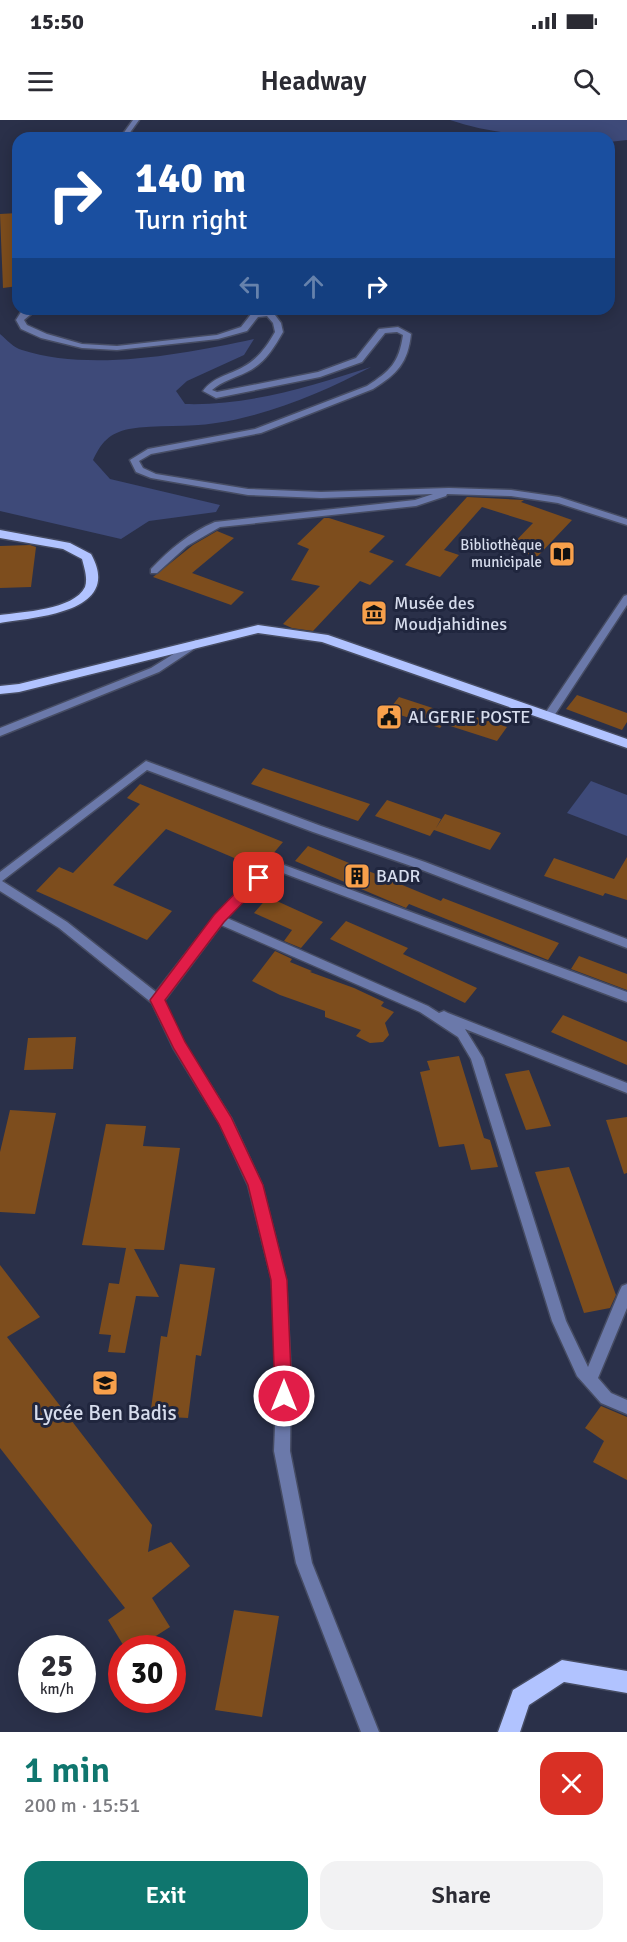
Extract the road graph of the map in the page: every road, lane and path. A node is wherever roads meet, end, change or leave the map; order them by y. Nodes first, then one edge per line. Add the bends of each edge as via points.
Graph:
1 (23, 315) edge
2 (255, 315) edge
3 (271, 315) edge
4 (449, 490) junction
5 (627, 522) edge
6 (0, 534) edge
7 (154, 571) dead end
8 (627, 598) edge
9 (0, 619) edge
10 (196, 643) junction
11 (0, 690) edge
12 (548, 717) junction
13 (0, 732) edge
14 (627, 744) edge
15 (0, 878) edge
16 (0, 885) edge
17 (219, 919) junction
18 (627, 944) edge
19 (627, 997) edge
20 (157, 1000) junction
21 (424, 1009) junction
22 (627, 1088) edge
23 (627, 1290) edge
24 (590, 1380) junction
25 (627, 1407) edge
26 (627, 1682) edge
27 (370, 1732) edge
28 (509, 1732) edge

1 - 2 street via 20,320 24,327 44,336 82,346 117,348 225,335 244,328
3 - 4 street via 279,332 269,350 249,367 212,384 207,392 238,392 320,374 359,360 382,331 398,329 407,334 408,346 390,375 361,392 253,433 148,452 134,460 139,470 248,492 321,495
4 - 5 street via 558,500
4 - 7 street via 416,503 207,528 170,554
6 - 9 main road via 66,546 87,557 92,573 91,588 78,602
8 - 12 street
10 - 11 main road
10 - 12 main road via 258,629 324,638
10 - 13 street via 155,670
12 - 14 main road
15 - 18 street via 146,765 421,864
16 - 20 street via 63,926
17 - 19 street via 259,878 272,870 284,869
17 - 20 street
17 - 21 street
20 - 27 street via 179,1045 226,1122 255,1185 279,1280 284,1378 282,1451 304,1563
21 - 22 street
21 - 24 street via 462,1034 477,1058 559,1320
23 - 24 street
24 - 25 street via 606,1398
26 - 28 main road via 562,1671 521,1698

